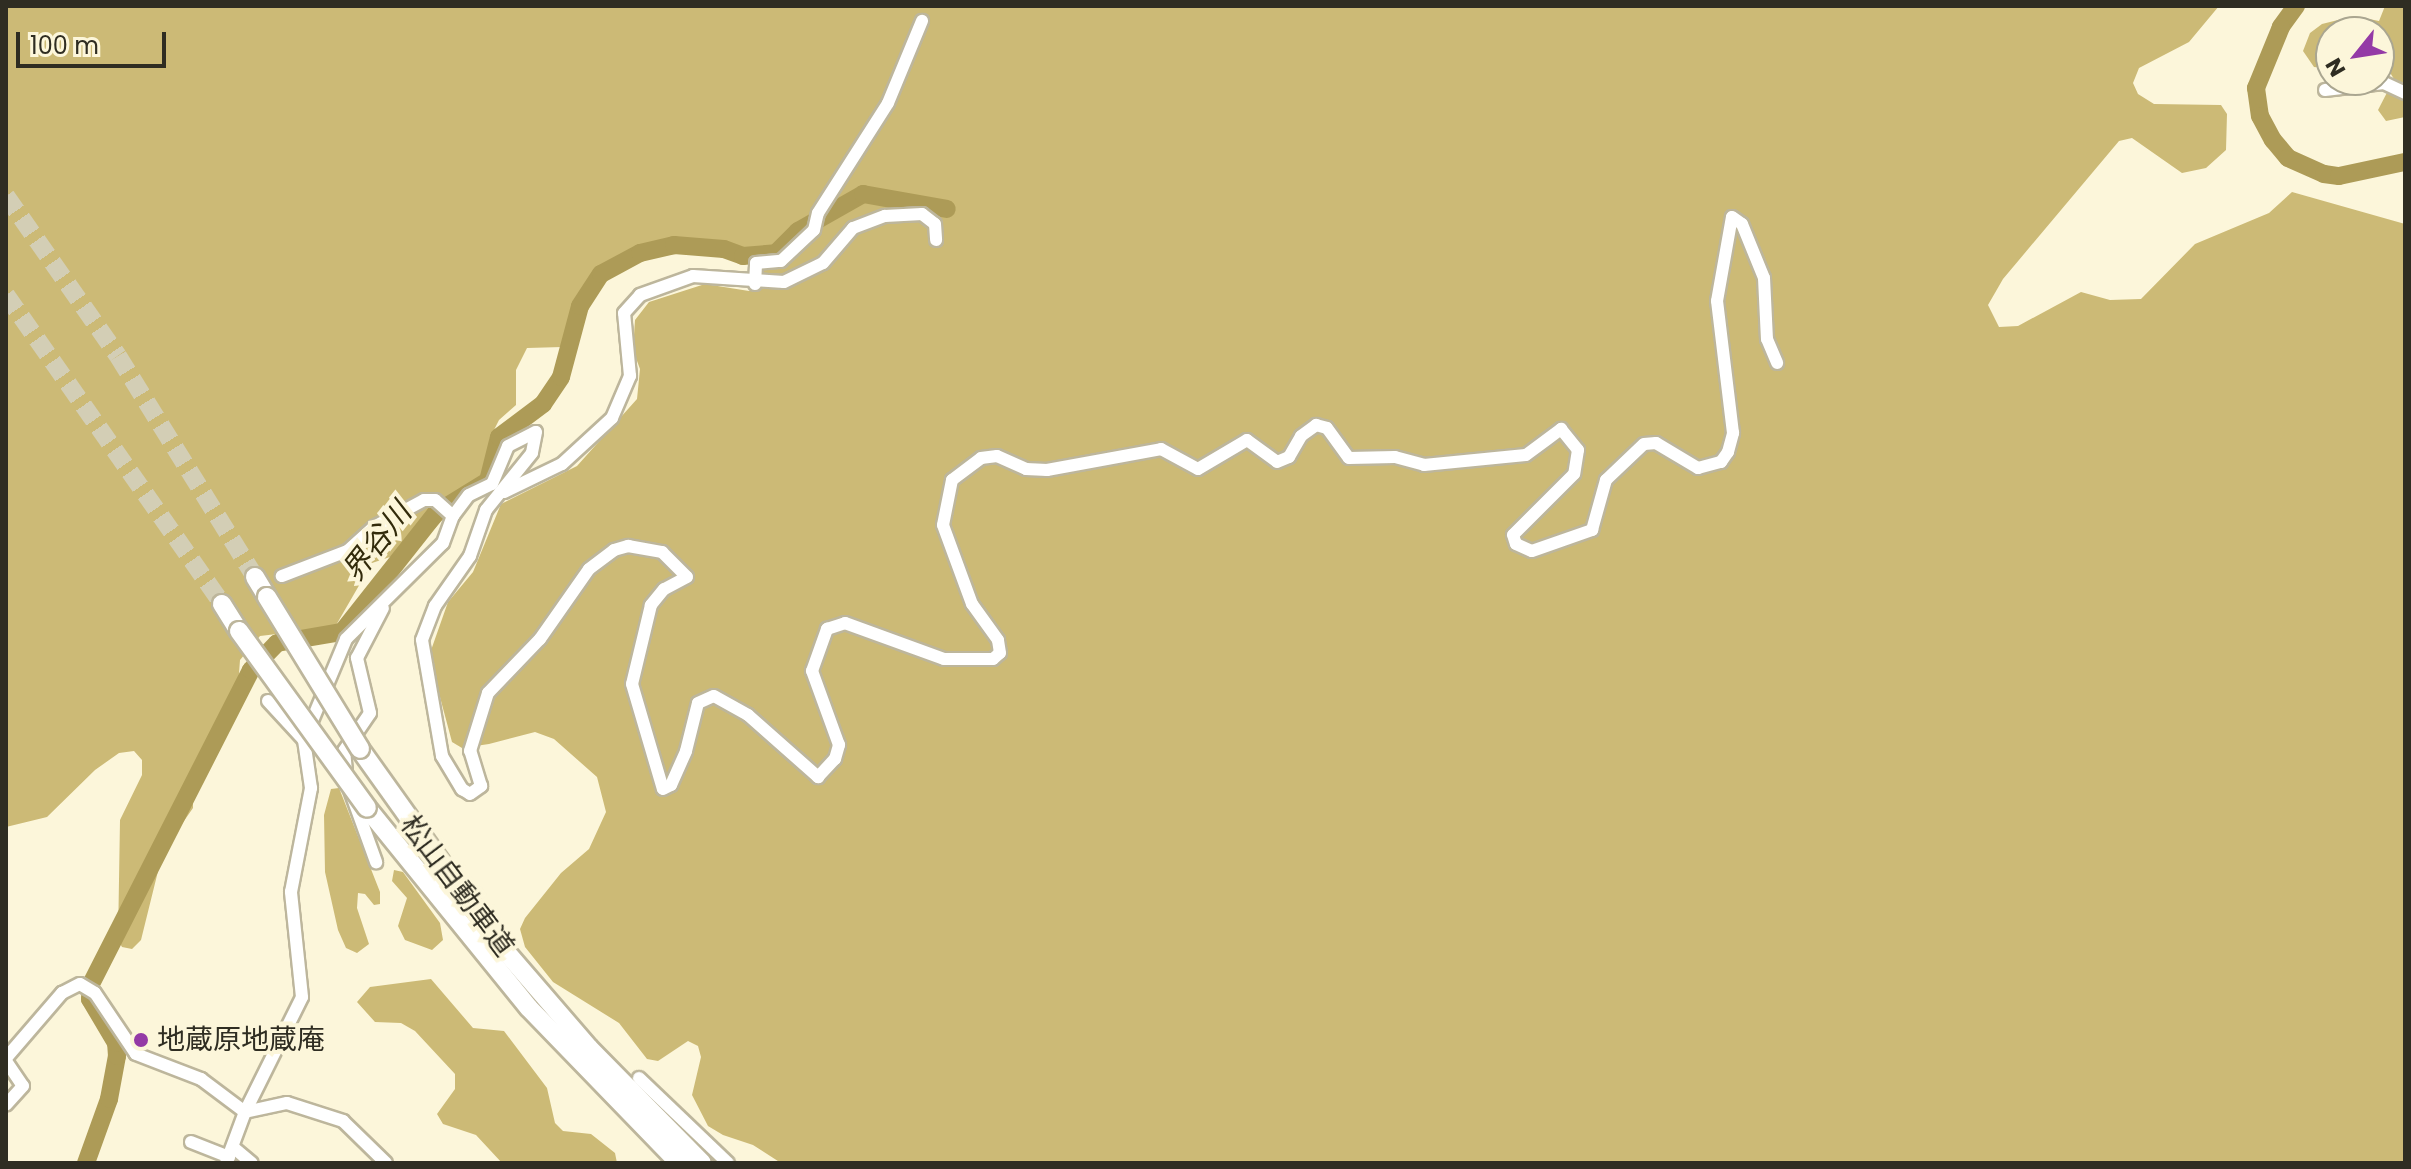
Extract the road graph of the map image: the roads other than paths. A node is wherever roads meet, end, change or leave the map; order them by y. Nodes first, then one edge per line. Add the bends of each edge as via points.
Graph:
1 (922, 21) dead end
2 (936, 240) dead end
3 (755, 284) junction
4 (1777, 363) dead end
5 (504, 492) junction
6 (452, 514) junction
7 (282, 576) dead end
8 (255, 577) tunnel mouth
9 (386, 602) junction
10 (222, 604) tunnel mouth
11 (268, 701) dead end
12 (304, 740) junction
13 (376, 862) dead end
14 (6, 1060) edge
15 (639, 1078) dead end
16 (6, 1105) edge
17 (245, 1112) junction
18 (191, 1142) dead end
19 (230, 1156) edge
20 (252, 1163) edge
21 (386, 1163) edge
22 (679, 1163) edge
23 (702, 1163) edge
24 (728, 1163) edge

1 - 3 street via 888,103 818,213 814,230 781,261 756,263
2 - 3 street via 935,224 922,214 885,216 853,228 813,271 784,282
3 - 5 street via 693,276 630,300 623,321 630,376 621,403 562,464
4 - 5 street via 1767,339 1764,278 1742,224 1732,217 1717,301 1733,433 1728,452 1721,462 1698,468 1656,443 1644,444 1606,480 1596,527 1532,551 1516,544 1513,535 1569,483 1577,465 1576,446 1561,429 1526,455 1424,465 1395,457 1349,458 1327,428 1316,425 1301,436 1289,457 1277,462 1247,440 1227,448 1204,469 1192,468 1161,449 1036,470 997,456 981,458 952,480 943,525 972,604 998,640 1000,653 993,659 944,659 845,623 827,629 812,671 839,745 835,759 818,777 748,715 714,696 698,703 686,751 671,785 663,789 632,684 651,605 664,589 687,577 662,552 628,546 589,569 534,646 488,693 470,751 481,786 470,794 462,789 442,756 422,640 435,606 470,556 486,510
5 - 6 street via 532,453 536,432 508,446 492,484 469,495
6 - 7 street via 435,500 424,500 385,520 347,551
6 - 9 street via 443,543
8 - 23 highway, 松山自動車道, bridge via 424,845 508,955 599,1059
9 - 12 street via 346,639
9 - 13 street via 357,658 370,713 343,759 358,823
10 - 22 highway, 松山自動車道, bridge via 367,808 529,1008
11 - 12 street
12 - 17 street via 311,788 291,892 303,992
14 - 16 street via 23,1086
14 - 17 street via 62,993 80,984 95,993 136,1054 201,1079
15 - 24 street
17 - 19 street
17 - 21 street via 287,1103 343,1121
18 - 19 street
19 - 20 street

